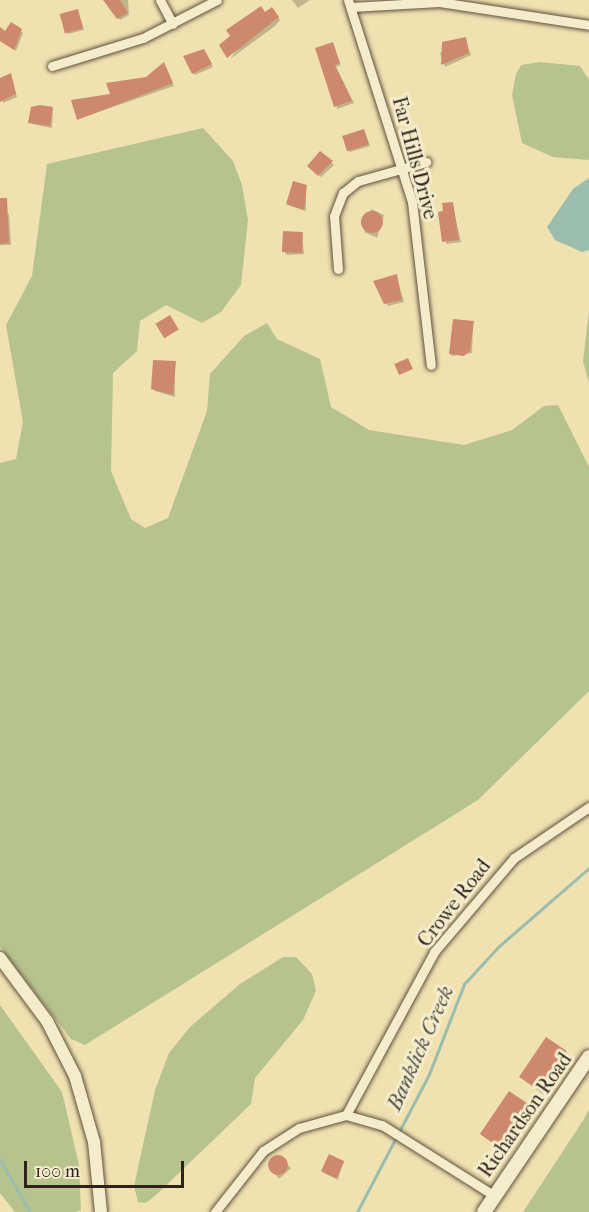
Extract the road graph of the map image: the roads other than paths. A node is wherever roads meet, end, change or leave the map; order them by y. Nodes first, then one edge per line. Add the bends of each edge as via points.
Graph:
1 (160, 0) edge
2 (217, 0) edge
3 (350, 4) edge
4 (173, 24) junction
5 (589, 25) edge
6 (52, 66) dead end
7 (426, 162) dead end
8 (403, 166) junction
9 (338, 269) dead end
10 (431, 365) dead end
11 (589, 807) edge
12 (0, 958) edge
13 (589, 1057) edge
14 (346, 1115) junction
15 (493, 1196) junction
16 (101, 1212) edge
17 (215, 1212) edge
18 (484, 1212) edge

1 - 4 street
2 - 4 street
3 - 5 street via 439,2
3 - 8 street, Far Hills Drive
4 - 6 street
7 - 8 street
8 - 9 street via 358,181 339,198 333,227
8 - 10 street, Far Hills Drive
11 - 14 street, Crowe Road via 521,850 434,952
12 - 16 street via 47,1021 75,1076 94,1142
13 - 15 main road, Richardson Road
14 - 15 street, Richardson Road via 373,1121
14 - 17 street, Richardson Road via 299,1128 263,1151
15 - 18 main road, Richardson Road

